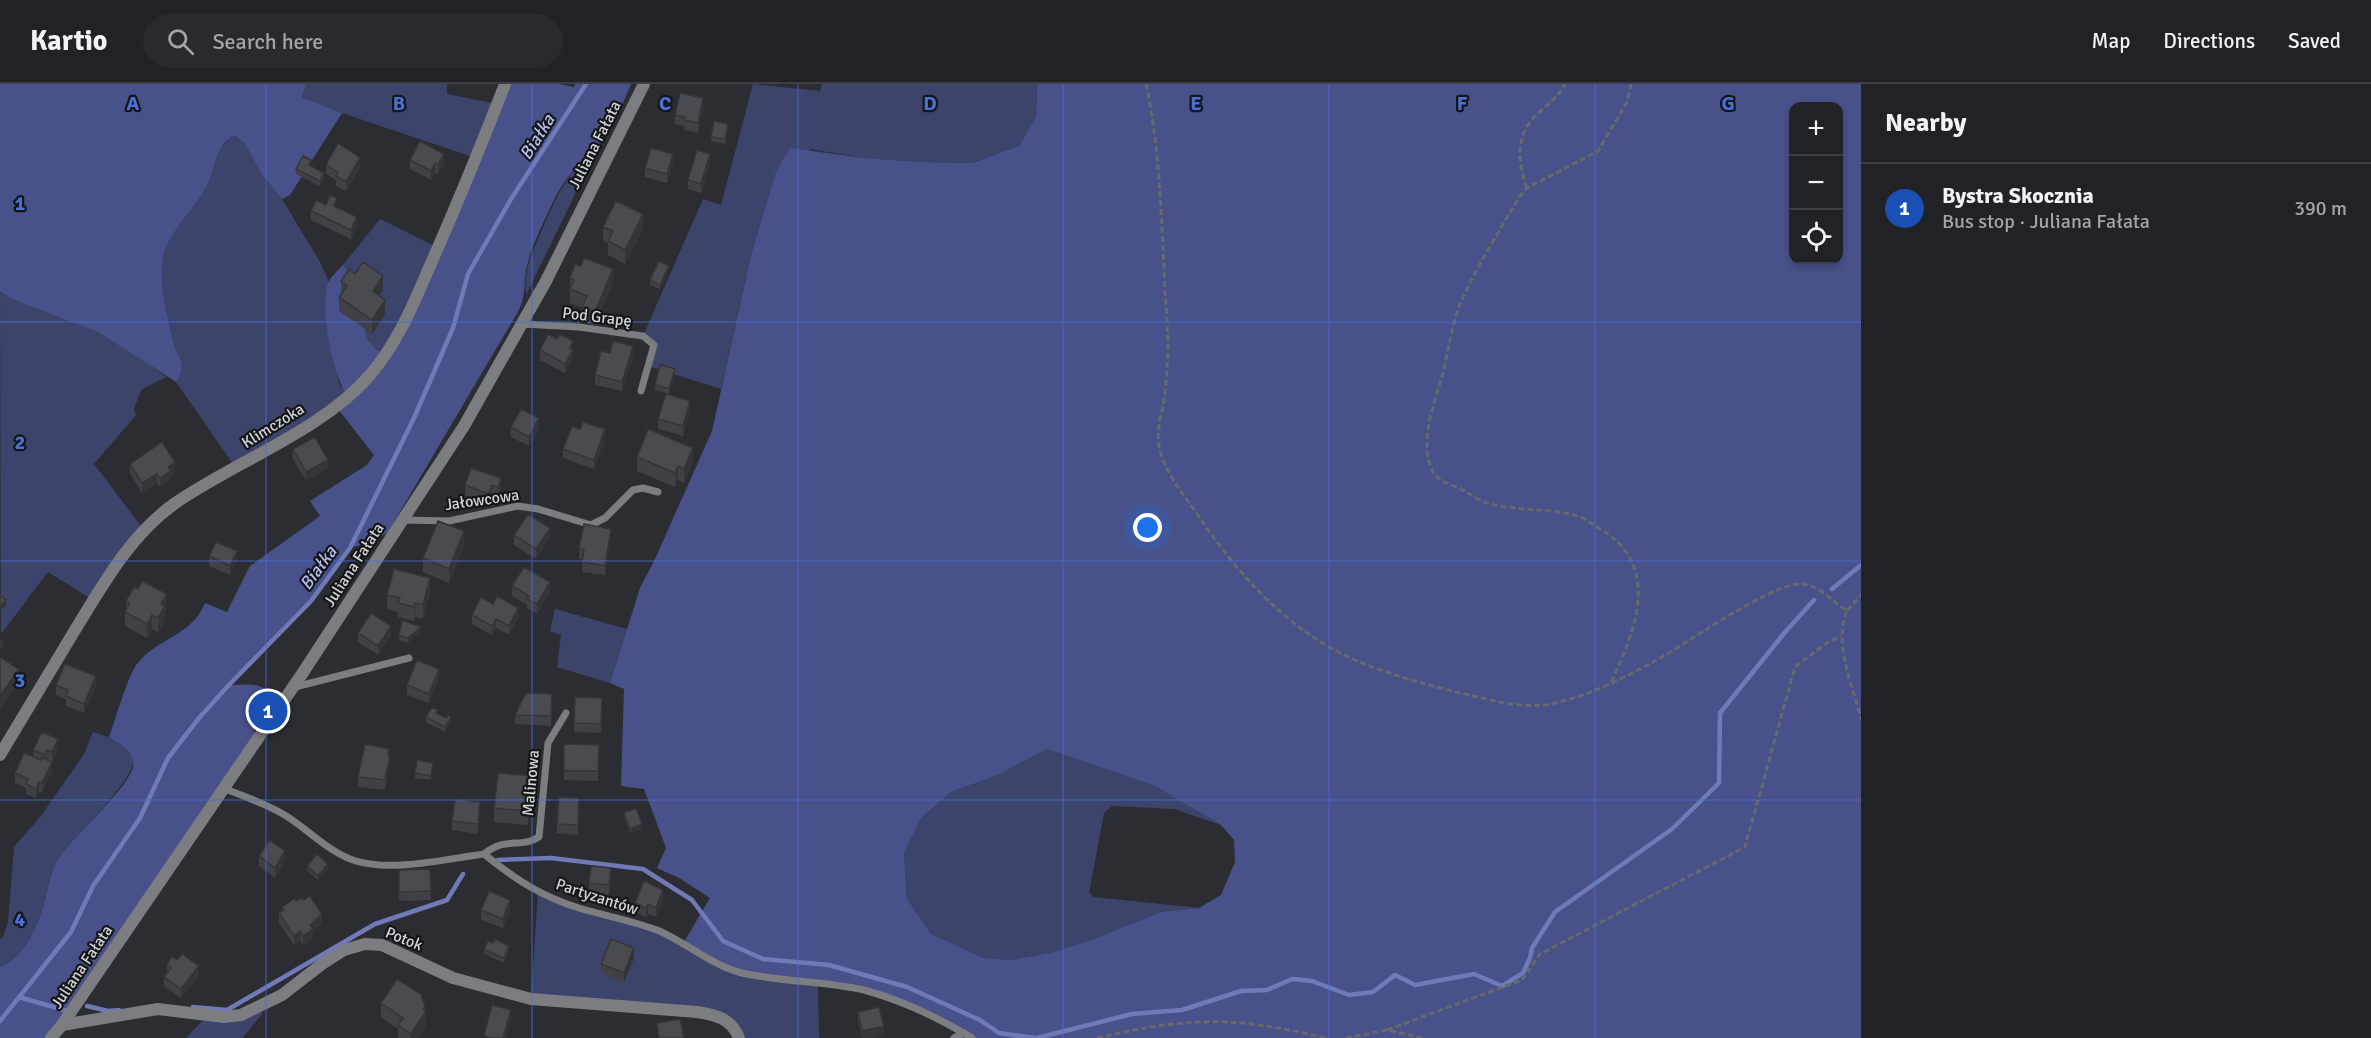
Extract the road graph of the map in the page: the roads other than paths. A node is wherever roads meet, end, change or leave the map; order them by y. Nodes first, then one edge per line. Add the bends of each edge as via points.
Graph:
1 (505, 84) edge
2 (644, 84) edge
3 (522, 324) junction
4 (641, 391) dead end
5 (658, 492) dead end
6 (403, 520) junction
7 (409, 658) dead end
8 (292, 688) junction
9 (566, 713) dead end
10 (0, 755) edge
11 (224, 788) junction
12 (484, 854) junction
13 (62, 1025) junction
14 (964, 1033) junction
15 (51, 1038) edge
16 (739, 1038) edge
17 (954, 1038) edge
18 (972, 1038) edge

1 - 10 street, Klimczoka via 418,292 372,373 357,390 316,419 174,504 136,536
2 - 3 street, Juliana Fałata
3 - 4 lane, Pod Grapę via 643,336 654,345
3 - 6 street, Juliana Fałata via 464,426
5 - 6 lane, Jałowcowa via 633,490 605,518 591,525 518,506 449,520
6 - 8 street, Juliana Fałata
7 - 8 lane
8 - 11 street, Juliana Fałata
9 - 12 lane, Malinowa via 548,743 538,837 531,842 506,842
11 - 12 lane via 281,813 355,861 376,865 421,863
11 - 13 street, Juliana Fałata
12 - 14 lane, Partyzantów via 515,880 549,897 656,930 741,973 863,990 911,1006
13 - 15 street, Juliana Fałata
13 - 16 street, Potok via 158,1009 224,1017 241,1015 282,995 344,951 365,944 382,945 453,978 531,999 720,1016
14 - 17 lane
14 - 18 lane, Partyzantów

